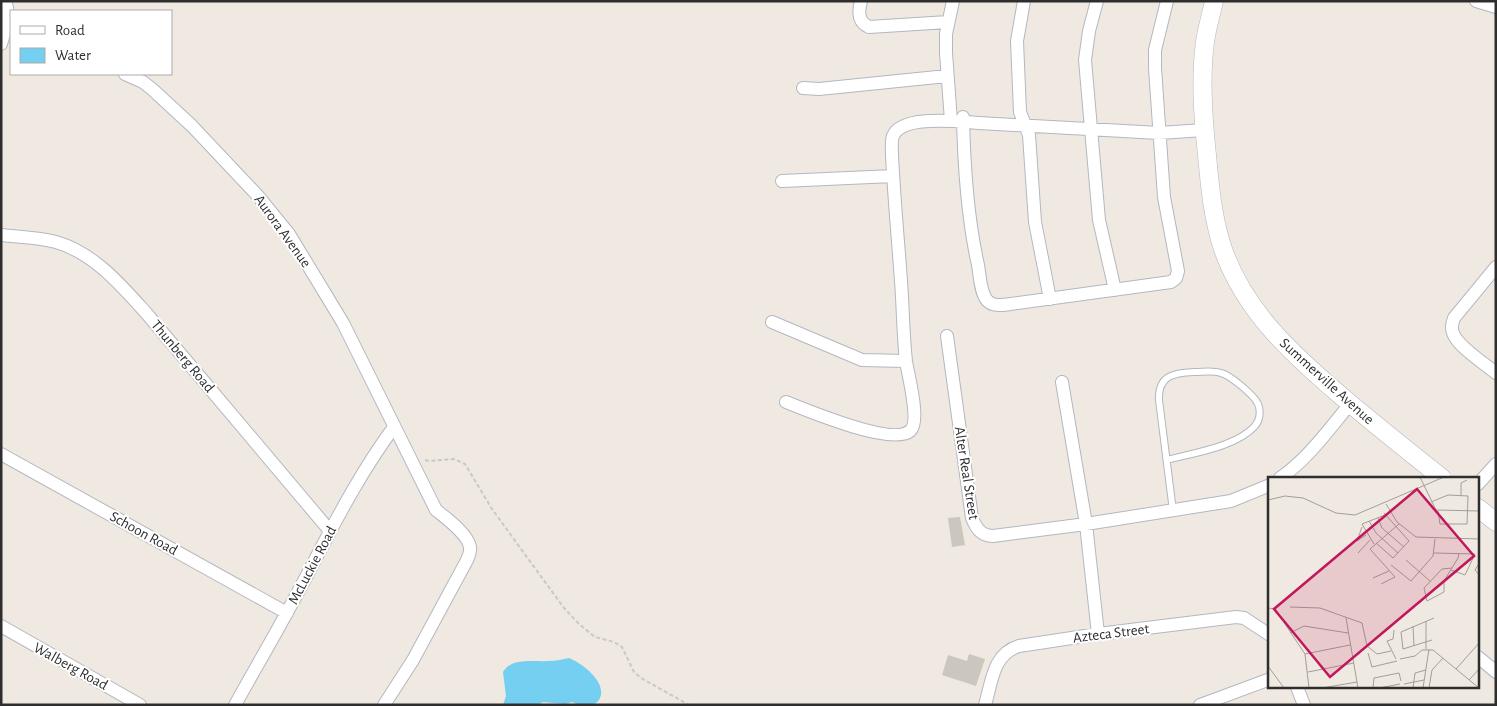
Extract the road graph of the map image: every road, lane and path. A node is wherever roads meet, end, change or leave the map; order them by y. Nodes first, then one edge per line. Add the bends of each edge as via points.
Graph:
1 (5, 1) edge
2 (860, 1) edge
3 (953, 1) edge
4 (1024, 1) edge
5 (1097, 1) edge
6 (1167, 1) edge
7 (1214, 1) edge
8 (1476, 1) edge
9 (1496, 7) edge
10 (7, 16) edge
11 (948, 22) junction
12 (1, 44) edge
13 (127, 75) edge
14 (947, 76) junction
15 (803, 88) dead end
16 (959, 120) junction
17 (1022, 122) junction
18 (1204, 125) junction
19 (1092, 126) junction
20 (1159, 130) junction
21 (893, 176) junction
22 (782, 181) dead end
23 (1, 235) edge
24 (1496, 267) edge
25 (1115, 290) junction
26 (1050, 298) junction
27 (772, 322) dead end
28 (947, 336) dead end
29 (906, 361) junction
30 (1496, 374) edge
31 (1062, 382) dead end
32 (786, 402) dead end
33 (1350, 404) junction
34 (394, 427) junction
35 (1, 454) edge
36 (408, 455) junction
37 (1167, 460) junction
38 (1496, 464) edge
39 (1281, 477) edge
40 (1441, 477) edge
41 (1480, 482) edge
42 (1268, 486) edge
43 (1480, 510) edge
44 (1173, 511) junction
45 (1496, 522) edge
46 (1086, 524) junction
47 (330, 531) junction
48 (287, 613) junction
49 (1, 626) edge
50 (1098, 634) junction
51 (1268, 634) edge
52 (1480, 659) edge
53 (1496, 672) edge
54 (1268, 680) edge
55 (1297, 688) edge
56 (140, 705) edge
57 (235, 705) edge
58 (384, 705) edge
59 (689, 705) edge
60 (985, 705) edge
61 (1200, 705) edge
62 (1304, 705) edge

1 - 10 street
2 - 11 street via 859,16 869,27
3 - 11 street
4 - 17 street via 1016,58
5 - 19 street via 1085,60
6 - 20 street via 1155,50
7 - 18 street, Summerville Avenue via 1205,42
8 - 9 street
10 - 12 street
11 - 14 street
13 - 34 street, Aurora Avenue via 152,89 192,126 289,234 343,324
14 - 15 street
14 - 16 street
16 - 17 street
16 - 21 street via 914,123 899,128 892,141
16 - 26 street via 968,212 985,297 996,305
17 - 19 street
17 - 26 street via 1030,142 1035,222
18 - 20 street
18 - 33 street, Summerville Avenue via 1212,204 1224,252 1232,268 1250,301 1278,338
19 - 20 street
19 - 25 street via 1099,220
20 - 25 street via 1164,197 1178,274 1175,280 1164,284
21 - 22 street
21 - 29 street
23 - 47 street, Thunberg Road via 55,242 73,249 116,280
24 - 30 street via 1451,325 1459,342
25 - 26 street
27 - 29 street via 862,360
28 - 46 street, Alter Real Street via 972,518 977,528 984,535 993,536
29 - 32 street via 915,416 913,428 906,433 857,428
31 - 46 street
33 - 39 street via 1310,451
33 - 40 street, Summerville Avenue
34 - 36 street, Aurora Avenue
34 - 47 street, McLuckie Road
35 - 48 street, Schoon Road
36 - 58 street, Aurora Avenue via 436,510 464,535 470,552
36 - 59 path via 429,461 454,458 465,464 492,509 564,608 595,637 622,647 634,672 641,678
37 - 37 lane via 1213,448 1244,434 1259,418 1256,400 1222,373 1177,373 1166,378 1158,390
37 - 44 lane
38 - 41 street
42 - 44 street, Alter Real Street via 1231,501
43 - 45 street
44 - 46 street, Alter Real Street
46 - 50 street
47 - 48 street, McLuckie Road
48 - 57 street, McLuckie Road
49 - 56 street, Walberg Road
50 - 51 street, Azteca Street via 1236,617 1244,618
50 - 60 street, Azteca Street via 1011,648 1000,659
52 - 53 street
54 - 61 street
55 - 62 street

